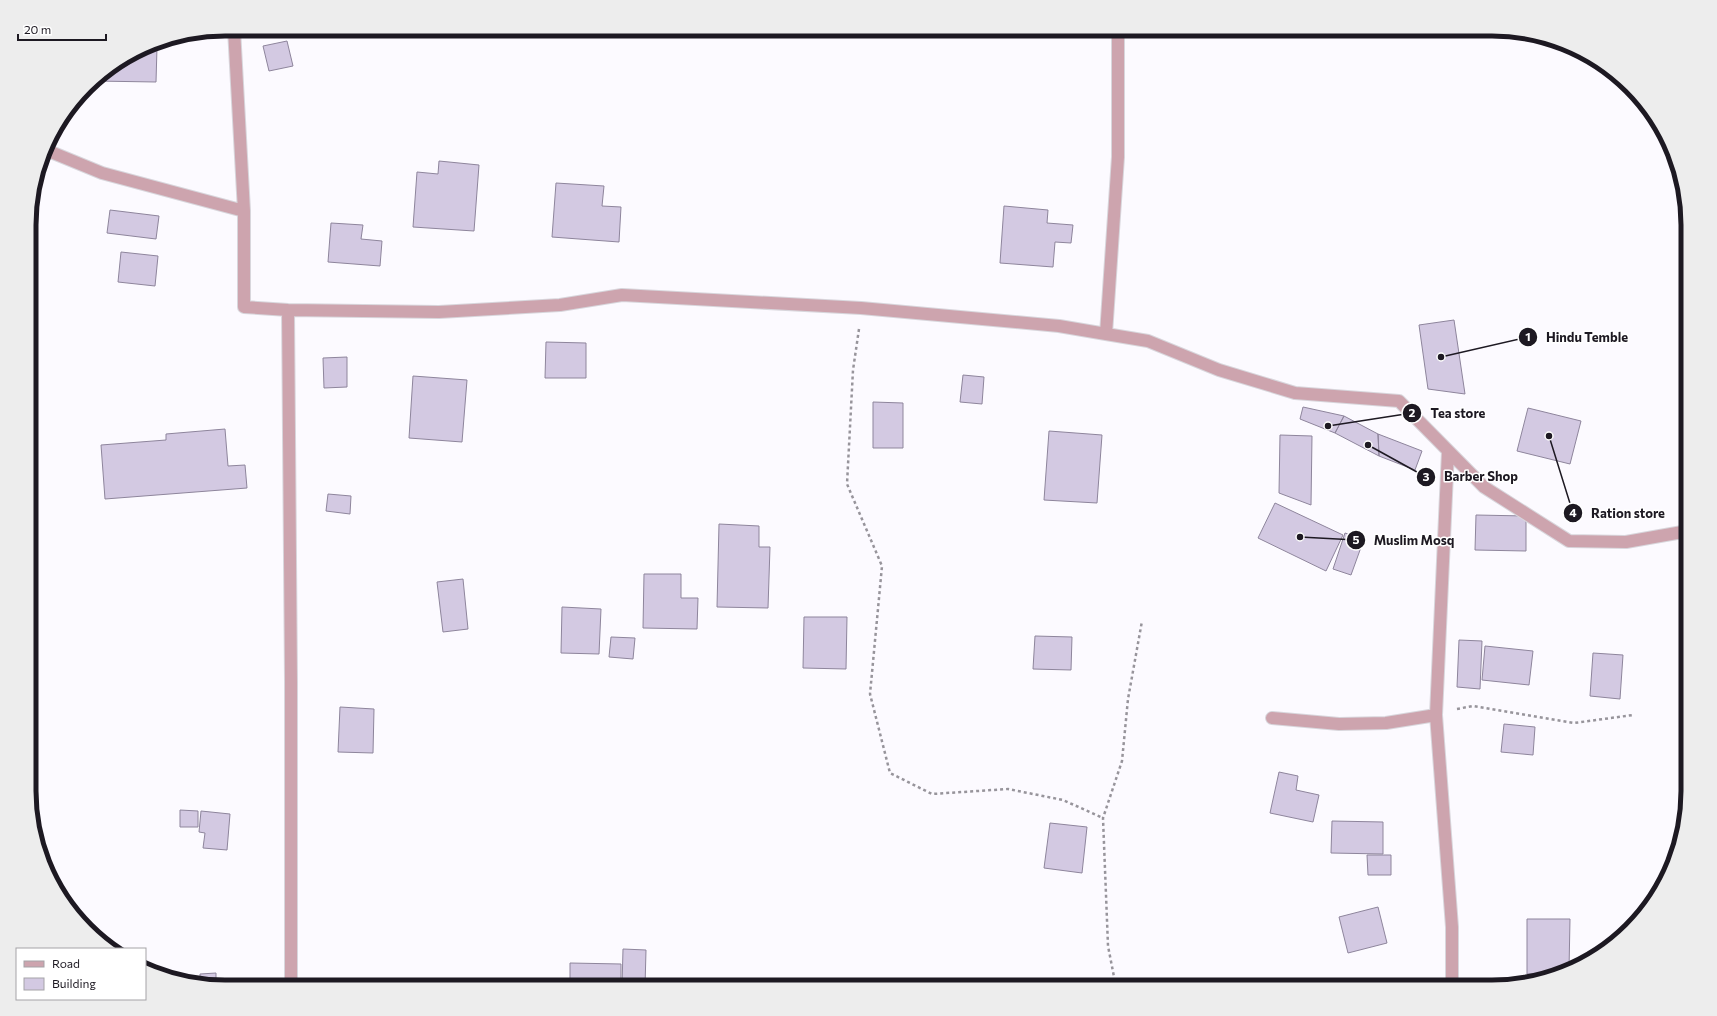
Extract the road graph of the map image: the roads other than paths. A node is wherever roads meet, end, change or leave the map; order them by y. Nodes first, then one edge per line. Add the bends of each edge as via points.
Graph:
1 (234, 36) edge
2 (1118, 36) edge
3 (50, 152) edge
4 (244, 211) junction
5 (288, 310) junction
6 (1106, 334) junction
7 (1448, 451) junction
8 (1681, 532) edge
9 (1436, 715) junction
10 (1272, 718) dead end
11 (291, 980) edge
12 (1452, 980) edge

1 - 4 street
2 - 6 street via 1118,157
3 - 4 street via 102,173
4 - 5 street via 244,307
5 - 6 street via 439,312 560,305 622,295 861,308 1059,326
5 - 11 street via 292,682
6 - 7 street via 1148,341 1219,370 1295,393 1399,401
7 - 8 street via 1484,487 1569,542 1626,542
7 - 9 street
9 - 10 street via 1386,723 1339,724
9 - 12 street via 1452,927

